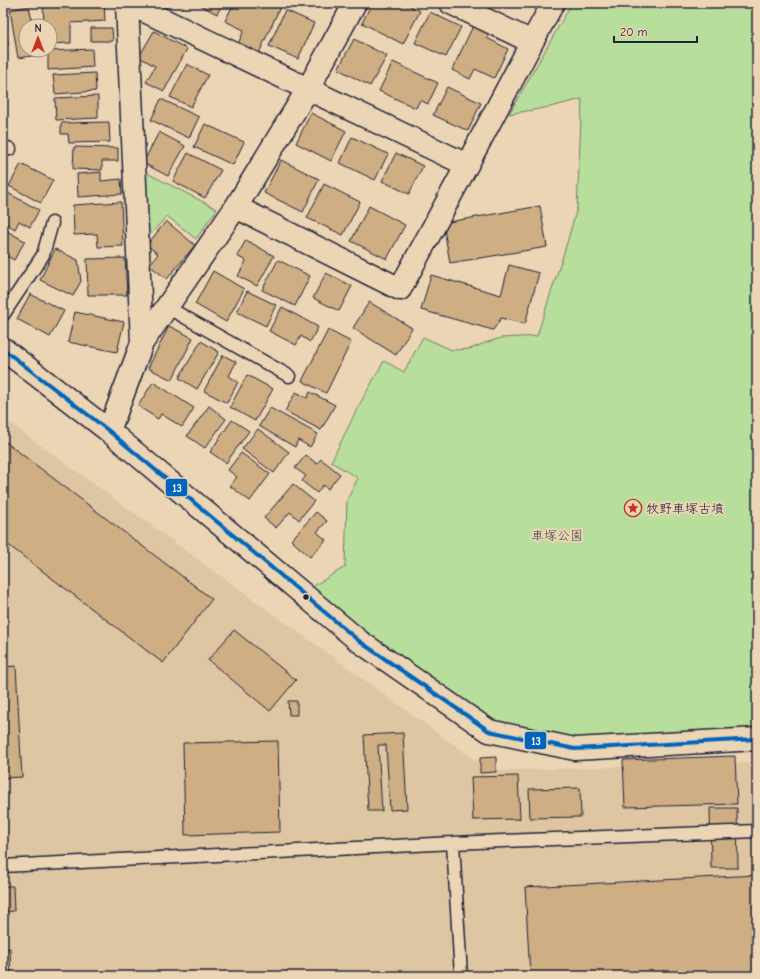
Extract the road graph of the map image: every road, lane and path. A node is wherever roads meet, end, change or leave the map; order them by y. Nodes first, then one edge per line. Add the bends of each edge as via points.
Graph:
1 (128, 3) edge
2 (355, 3) edge
3 (451, 3) edge
4 (553, 3) edge
5 (532, 42) junction
6 (308, 89) junction
7 (467, 164) junction
8 (236, 207) junction
9 (52, 223) dead end
10 (167, 307) junction
11 (3, 315) edge
12 (142, 343) junction
13 (3, 349) edge
14 (289, 376) dead end
15 (109, 431) junction
16 (757, 739) edge
17 (757, 831) edge
18 (453, 843) junction
19 (3, 866) edge
20 (461, 976) edge

1 - 6 street
1 - 12 street
2 - 6 street
3 - 5 street
4 - 5 street
5 - 7 street
6 - 7 street
6 - 8 street
7 - 8 street via 400,289
8 - 10 street
9 - 11 lane via 43,255
10 - 12 street
10 - 14 lane
12 - 15 street
13 - 15 street
15 - 16 street via 359,641 489,731 575,749
17 - 18 lane
18 - 19 lane
18 - 20 lane

